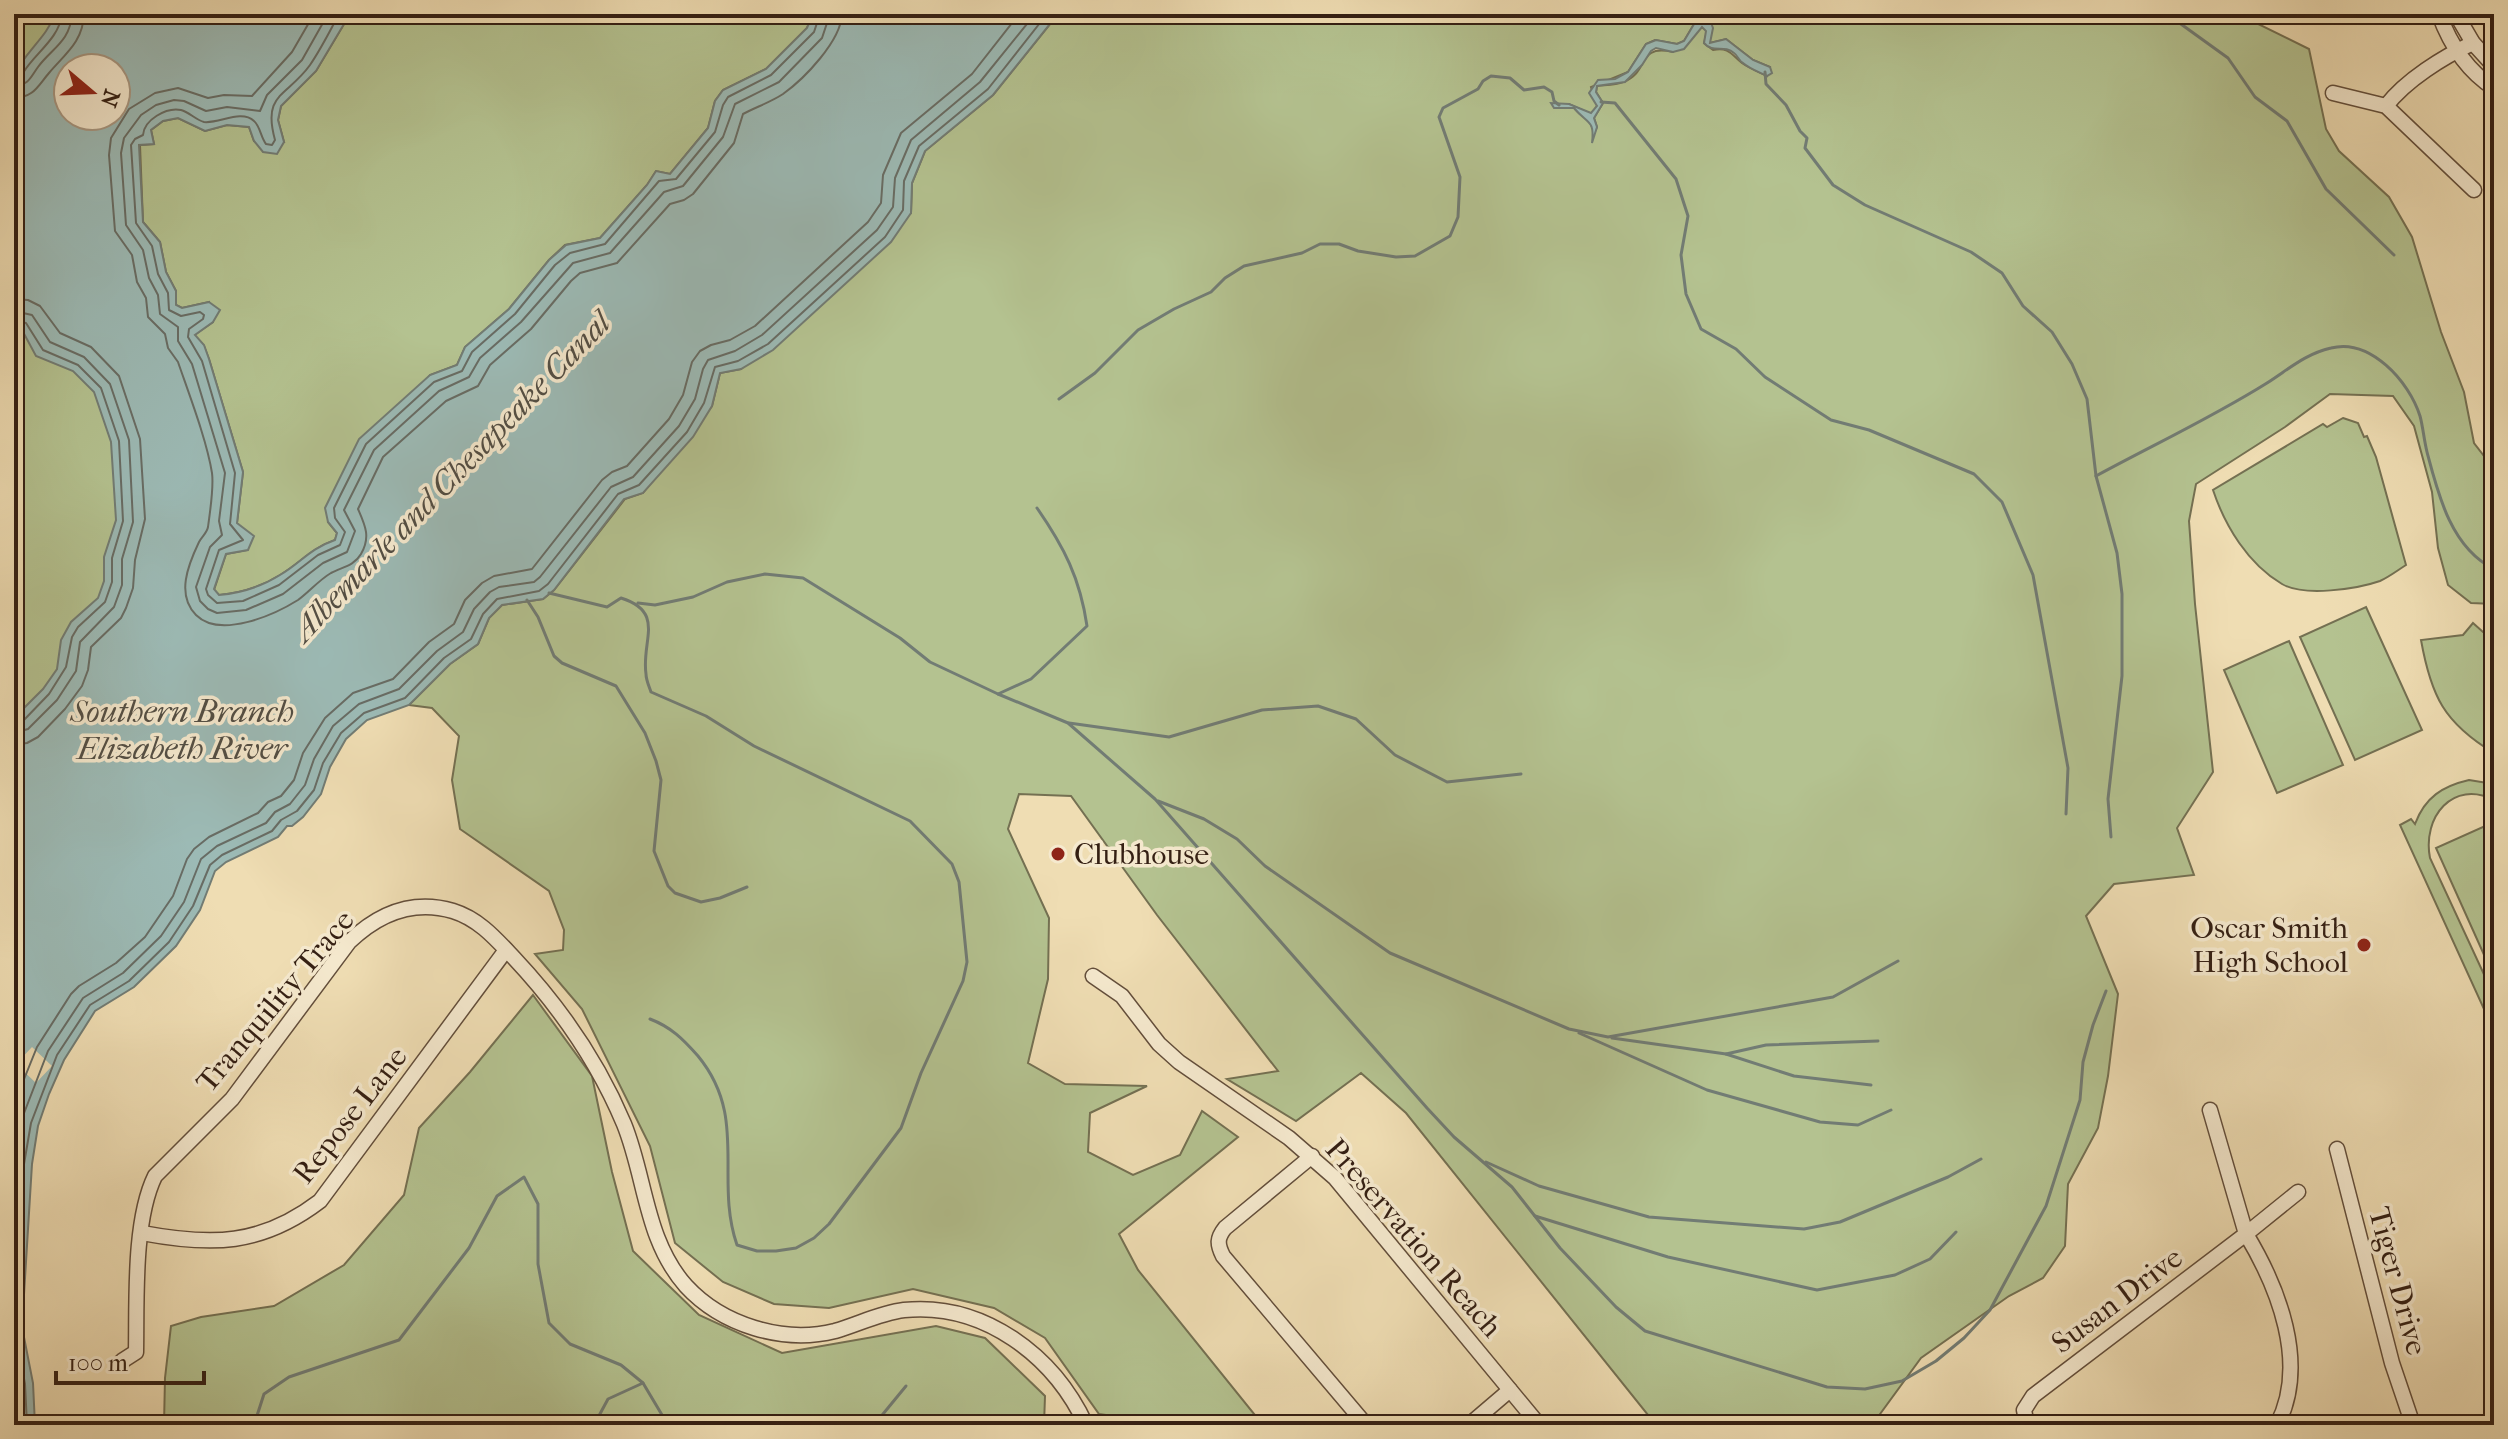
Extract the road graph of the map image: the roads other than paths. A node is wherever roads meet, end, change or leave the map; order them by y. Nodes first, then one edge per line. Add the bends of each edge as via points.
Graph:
1 (2439, 14) edge
2 (2456, 14) edge
3 (2473, 43) junction
4 (2457, 51) junction
5 (2494, 66) edge
6 (2494, 88) edge
7 (2333, 93) dead end
8 (2386, 106) junction
9 (2474, 190) dead end
10 (506, 950) junction
11 (1093, 976) dead end
12 (2210, 1110) dead end
13 (2337, 1149) dead end
14 (1312, 1156) junction
15 (2298, 1192) dead end
16 (142, 1233) junction
17 (2246, 1234) junction
18 (122, 1361) dead end
19 (1510, 1390) junction
20 (2026, 1418) edge
21 (1086, 1425) edge
22 (1366, 1425) edge
23 (1469, 1425) edge
24 (1539, 1425) edge
25 (2277, 1425) edge
26 (2413, 1425) edge

1 - 4 street
2 - 3 street
3 - 4 street
3 - 5 street
4 - 6 street
4 - 8 street
7 - 8 street
8 - 9 street
10 - 16 street, Repose Lane via 320,1201 285,1225 251,1236 195,1241
10 - 16 street, Tranquility Trace via 482,926 454,911 411,907 367,924 232,1099 155,1176
10 - 21 street, Tranquility Trace via 562,1015 602,1077 625,1126 660,1249 698,1297 733,1320 778,1333 827,1332 903,1310 967,1316 1002,1331 1039,1357 1067,1388
11 - 14 street, Preservation Reach via 1122,996 1179,1062
12 - 17 street
13 - 26 street, Tiger Drive
14 - 19 street, Preservation Reach
14 - 22 street via 1225,1228 1218,1246
15 - 17 street, Susan Drive
16 - 18 street, Tranquility Trace via 136,1352
17 - 20 street, Susan Drive via 2033,1396
17 - 25 street via 2270,1276 2288,1345 2288,1384
19 - 23 street
19 - 24 street, Preservation Reach

